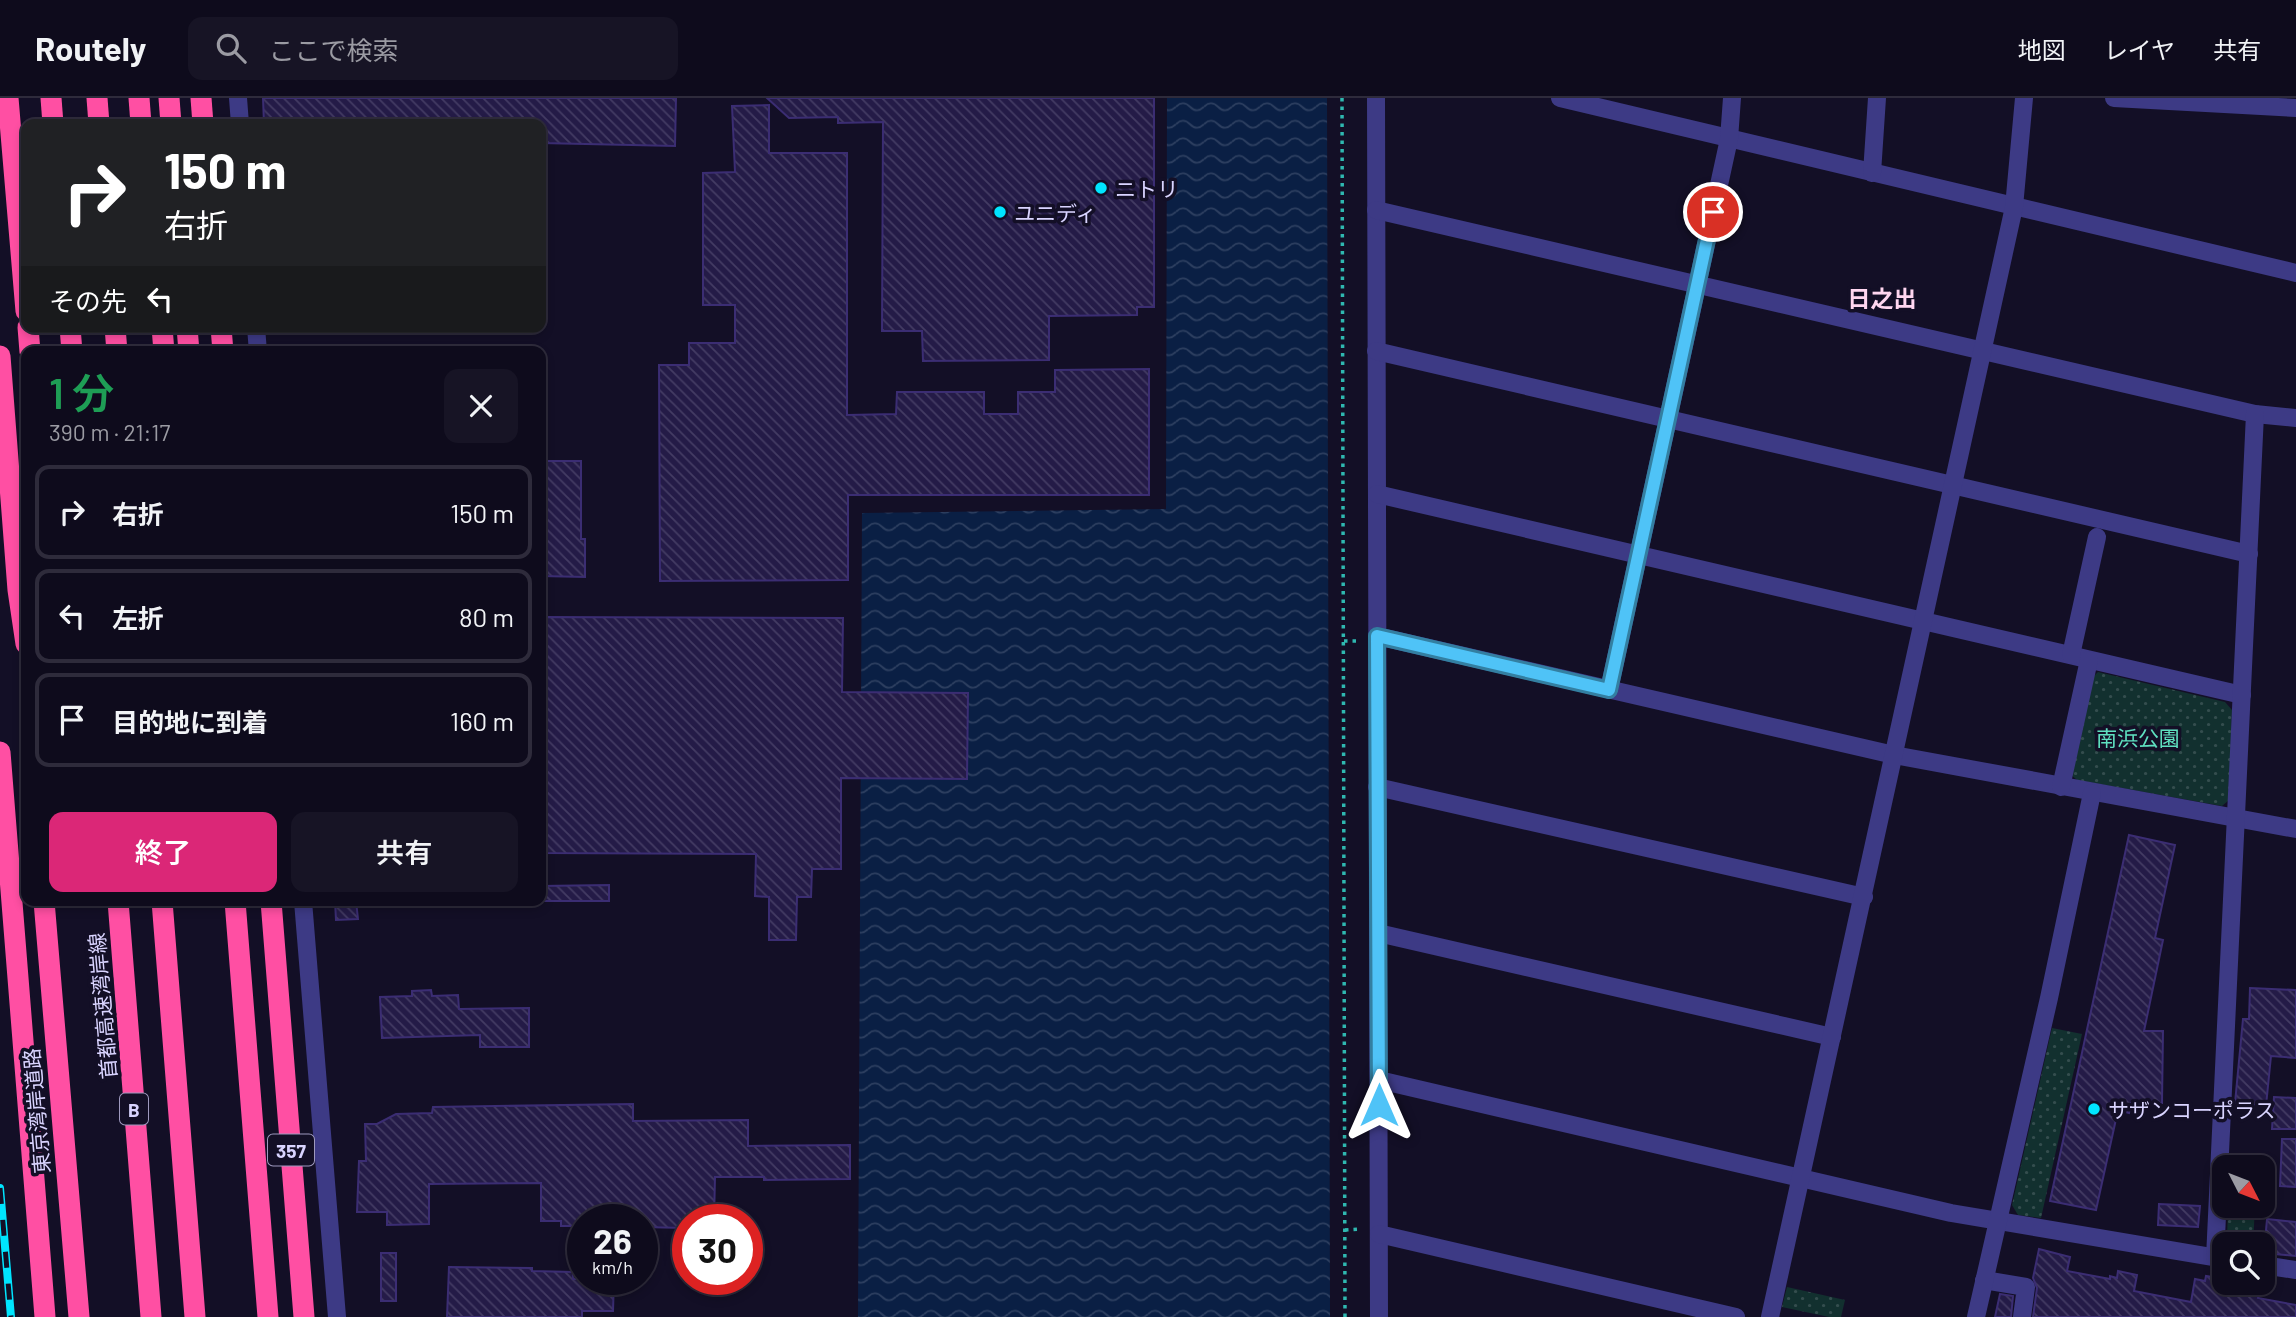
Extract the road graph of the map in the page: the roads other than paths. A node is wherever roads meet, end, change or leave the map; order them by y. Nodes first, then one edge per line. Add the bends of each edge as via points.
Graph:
1 (8, 98) edge
2 (51, 98) edge
3 (97, 98) edge
4 (139, 98) edge
5 (169, 98) edge
6 (201, 98) edge
7 (238, 98) edge
8 (1376, 98) edge
9 (1560, 98) edge
10 (1732, 98) edge
11 (1877, 98) edge
12 (2024, 98) edge
13 (2114, 98) edge
14 (1593, 102) edge
15 (2296, 108) edge
16 (53, 119) edge
17 (99, 119) edge
18 (141, 119) edge
19 (171, 119) edge
20 (203, 119) edge
21 (240, 119) edge
22 (1729, 139) junction
23 (1871, 173) junction
24 (2014, 207) junction
25 (1376, 210) junction
26 (21, 253) edge
27 (2296, 273) edge
28 (1697, 285) junction
29 (1376, 351) junction
30 (1982, 351) junction
31 (0, 356) edge
32 (2255, 414) junction
33 (2296, 418) edge
34 (1668, 419) junction
35 (1953, 485) junction
36 (1377, 494) junction
37 (2097, 537) dead end
38 (1639, 554) junction
39 (2249, 554) junction
40 (21, 610) edge
41 (1923, 621) junction
42 (1377, 636) junction
43 (2071, 655) junction
44 (2089, 660) junction
45 (1609, 690) junction
46 (2242, 695) junction
47 (0, 752) edge
48 (1894, 755) junction
49 (2061, 786) junction
50 (1377, 787) junction
51 (2092, 793) junction
52 (2236, 819) junction
53 (2296, 829) edge
54 (1864, 897) junction
55 (44, 906) edge
56 (118, 906) edge
57 (162, 906) edge
58 (235, 906) edge
59 (271, 906) edge
60 (303, 906) edge
61 (1378, 933) junction
62 (1832, 1037) junction
63 (1379, 1080) junction
64 (1801, 1178) junction
65 (2000, 1222) junction
66 (2221, 1232) edge
67 (1379, 1234) junction
68 (2212, 1257) edge
69 (2275, 1267) edge
70 (2296, 1270) edge
71 (1984, 1280) junction
72 (79, 1316) edge
73 (45, 1317) edge
74 (151, 1317) edge
75 (195, 1317) edge
76 (268, 1317) edge
77 (304, 1317) edge
78 (337, 1317) edge
79 (1380, 1317) edge
80 (1736, 1317) edge
81 (1770, 1317) edge
82 (1976, 1317) edge
83 (2022, 1317) edge

1 - 26 highway
2 - 16 highway
3 - 17 highway
4 - 18 highway
5 - 19 highway
6 - 20 highway
7 - 21 street
8 - 25 street
9 - 14 street
10 - 22 street
11 - 23 street
12 - 24 street
13 - 15 street
14 - 22 street
22 - 23 street
22 - 28 street
23 - 24 street
24 - 27 street
24 - 30 street
25 - 28 street
25 - 29 street
28 - 30 street
28 - 34 street
29 - 34 street
29 - 36 street
30 - 32 street
30 - 35 street
31 - 40 highway
32 - 33 street
32 - 39 street
34 - 35 street
34 - 38 street
35 - 39 street
35 - 41 street
36 - 38 street
36 - 42 street
37 - 43 street
38 - 41 street
38 - 45 street
39 - 46 street
41 - 43 street
41 - 48 street
42 - 45 street
42 - 50 street
43 - 44 street
44 - 46 street
44 - 49 street
45 - 48 street
46 - 52 street
47 - 73 highway, 東京湾岸道路
48 - 49 street
48 - 54 street
49 - 51 street
50 - 54 street
50 - 61 street
51 - 52 street
51 - 65 street
52 - 53 street
52 - 66 street
54 - 62 street
55 - 72 highway, 東京湾岸道路
56 - 74 highway, 首都高速湾岸線 / B
57 - 75 highway, B
58 - 76 highway, 357
59 - 77 highway, 357
60 - 78 street
61 - 62 street
61 - 63 street
62 - 64 street
63 - 64 street
63 - 67 street
64 - 65 street
64 - 81 street
65 - 68 street
65 - 71 street
67 - 79 street
67 - 80 street
69 - 70 street
71 - 82 street
71 - 83 street via 2026,1287

